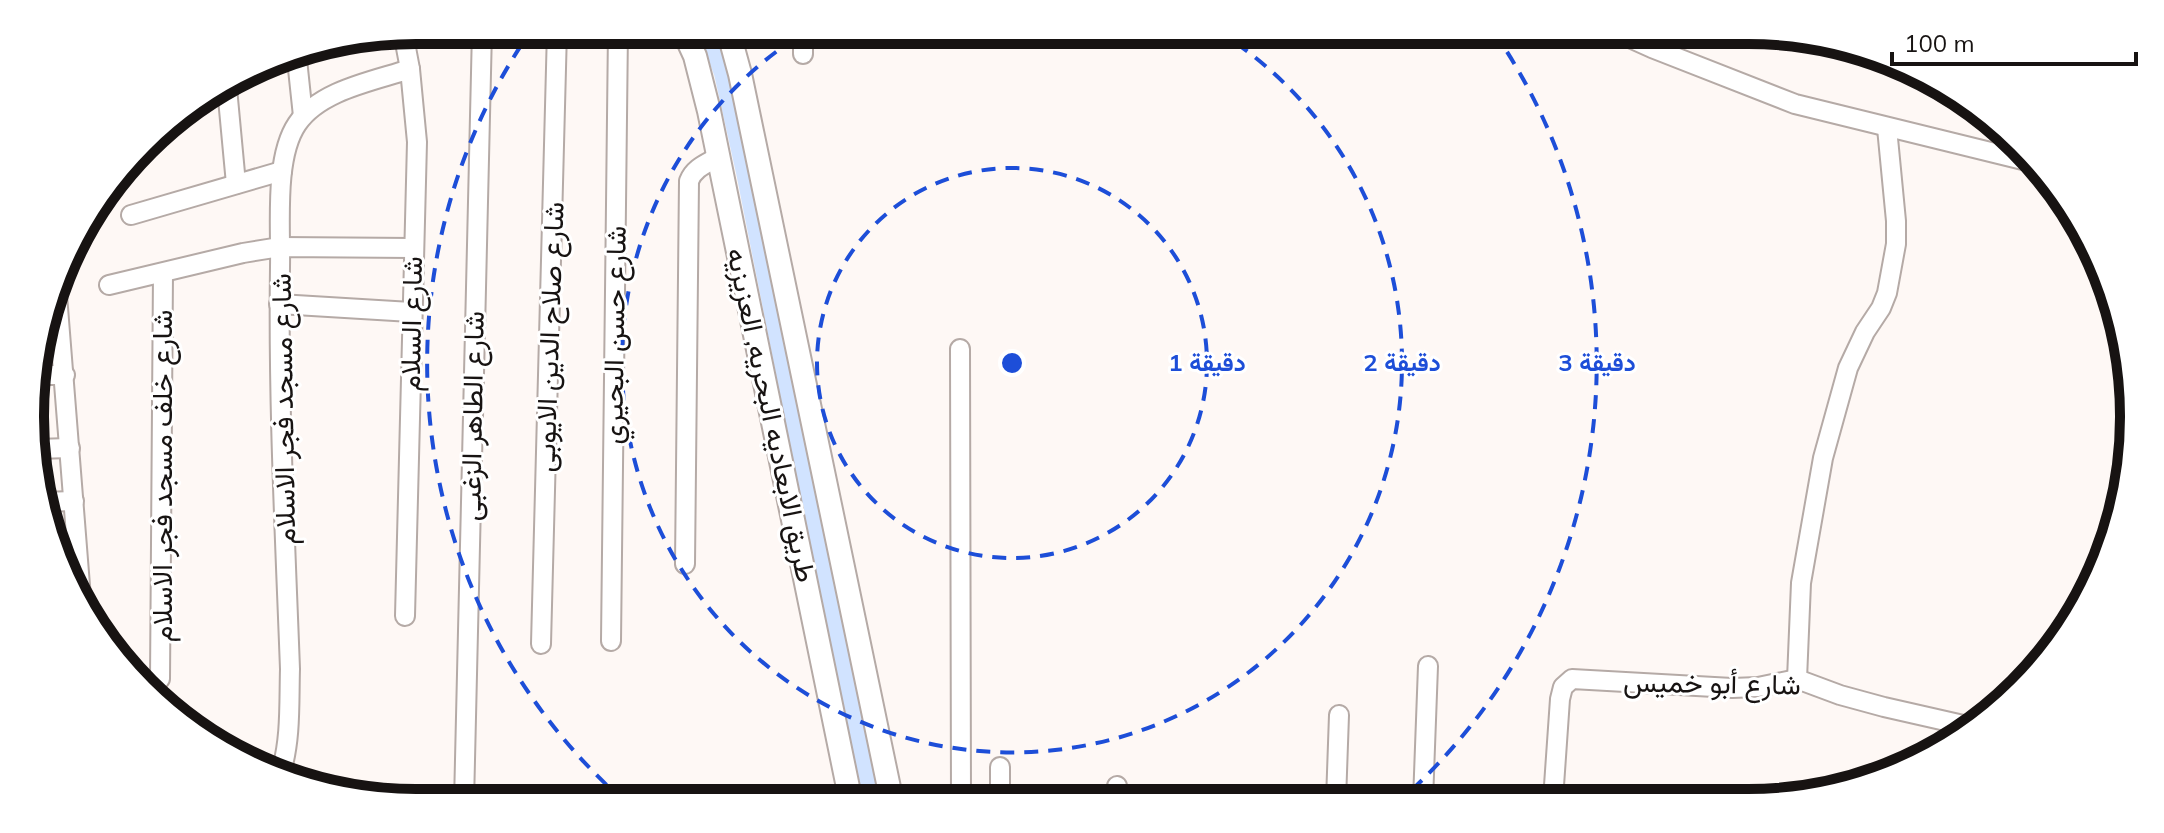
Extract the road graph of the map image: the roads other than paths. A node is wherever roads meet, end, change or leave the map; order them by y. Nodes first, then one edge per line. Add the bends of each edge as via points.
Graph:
1 (405, 44) edge
2 (482, 44) edge
3 (557, 44) edge
4 (618, 44) edge
5 (689, 44) edge
6 (732, 44) edge
7 (803, 44) edge
8 (1643, 44) edge
9 (803, 54) dead end
10 (297, 64) edge
11 (410, 69) junction
12 (228, 95) edge
13 (303, 116) junction
14 (1887, 128) junction
15 (718, 157) junction
16 (2016, 158) edge
17 (282, 171) junction
18 (236, 184) junction
19 (131, 215) dead end
20 (280, 247) junction
21 (413, 248) junction
22 (163, 273) junction
23 (109, 285) dead end
24 (279, 304) junction
25 (411, 312) junction
26 (59, 314) edge
27 (960, 349) dead end
28 (46, 375) edge
29 (65, 375) junction
30 (70, 448) junction
31 (46, 449) edge
32 (74, 501) junction
33 (54, 502) edge
34 (71, 557) edge
35 (685, 564) dead end
36 (405, 616) dead end
37 (611, 641) dead end
38 (541, 644) dead end
39 (1428, 666) dead end
40 (160, 679) dead end
41 (1797, 679) junction
42 (1339, 715) dead end
43 (1957, 724) edge
44 (283, 764) edge
45 (1000, 767) dead end
46 (464, 789) edge
47 (848, 789) edge
48 (889, 789) edge
49 (961, 789) edge
50 (1000, 789) edge
51 (1336, 789) edge
52 (1423, 789) edge
53 (1554, 789) edge

1 - 11 street, شارع السلام
2 - 46 street, شارع الطاهر الزغبى
3 - 38 street, شارع صلاح الدين الايوبى
4 - 37 street, شارع حسن البحيري
5 - 15 street, طريق الابعاديه البحريه, العزيزيه
6 - 48 street, طريق الابعاديه البحريه, العزيزيه
7 - 9 street
8 - 14 street via 1795,104
10 - 13 street
11 - 13 street via 332,95
11 - 21 street, شارع السلام via 417,142
12 - 18 street
13 - 17 street, شارع مسجد فجر الاسلام via 289,139
14 - 16 street
14 - 41 street via 1896,244 1887,293 1848,368 1823,458 1801,583
15 - 35 street via 698,168 689,181
15 - 47 street, طريق الابعاديه البحريه, العزيزيه
17 - 18 street
17 - 20 street, شارع مسجد فجر الاسلام
18 - 19 street
20 - 21 street
20 - 22 street
20 - 24 street, شارع مسجد فجر الاسلام
21 - 25 street, شارع السلام
22 - 23 street
22 - 40 street, شارع خلف مسجد فجر الاسلام
24 - 25 street
24 - 44 street, شارع مسجد فجر الاسلام via 290,669
25 - 36 street, شارع السلام
26 - 29 street
27 - 49 street
28 - 29 street
29 - 30 street
30 - 31 street
30 - 32 street
32 - 33 street
32 - 34 street
39 - 52 street
41 - 43 street, شارع أبو خميس
41 - 53 street, شارع أبو خميس via 1732,688 1572,679 1560,699
42 - 51 street
45 - 50 street

